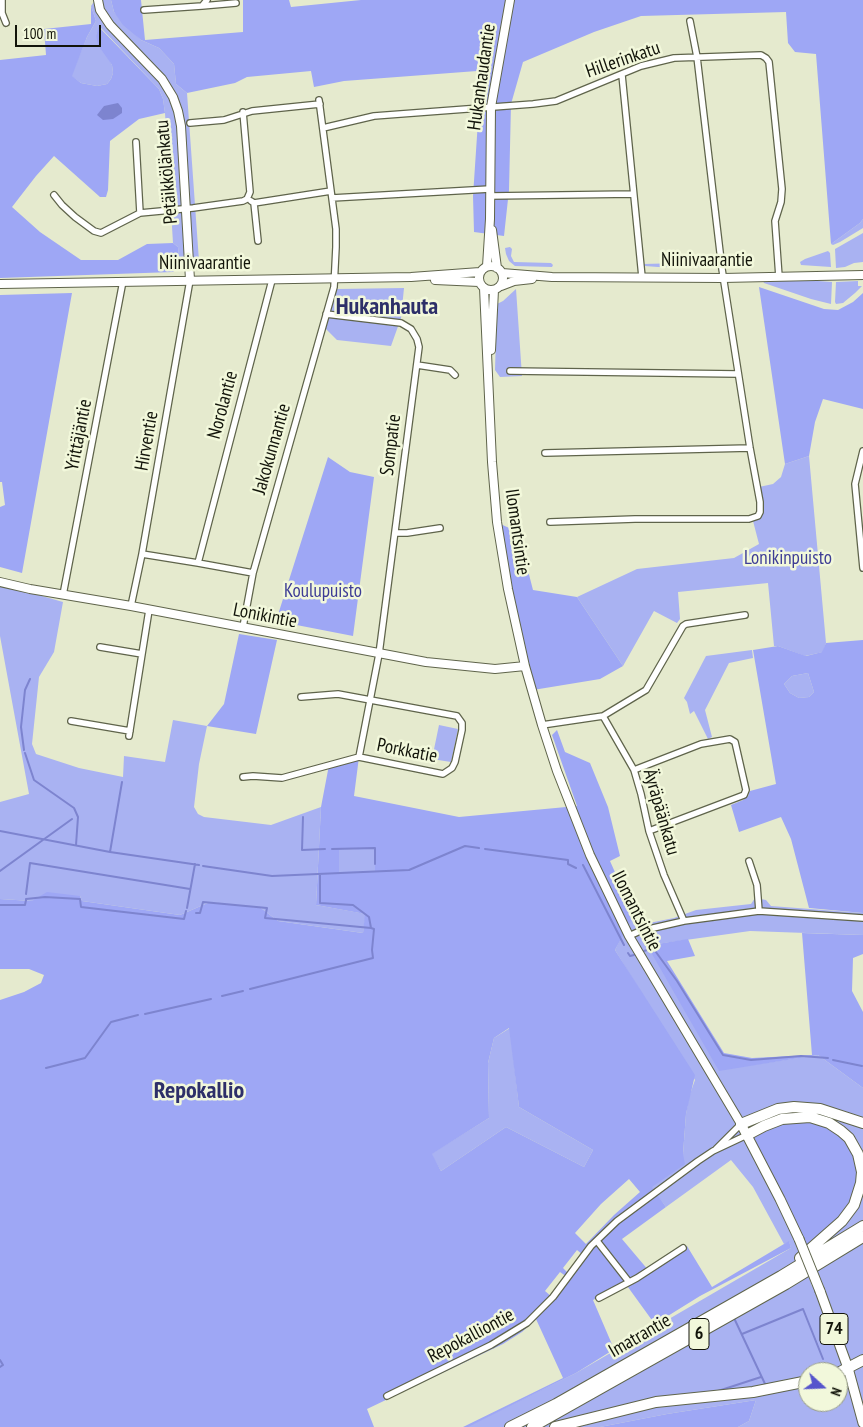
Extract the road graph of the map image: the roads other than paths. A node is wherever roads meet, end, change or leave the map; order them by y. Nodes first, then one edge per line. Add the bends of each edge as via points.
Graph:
1 (2, 0) edge
2 (98, 0) edge
3 (207, 0) edge
4 (510, 0) edge
5 (236, 3) dead end
6 (202, 6) junction
7 (144, 10) dead end
8 (690, 21) dead end
9 (6, 23) dead end
10 (696, 57) junction
11 (622, 75) junction
12 (491, 107) junction
13 (243, 112) junction
14 (190, 123) dead end
15 (323, 128) junction
16 (136, 142) dead end
17 (490, 192) junction
18 (633, 194) junction
19 (54, 195) dead end
20 (332, 195) junction
21 (247, 199) junction
22 (254, 203) junction
23 (186, 208) junction
24 (140, 213) junction
25 (490, 219) junction
26 (258, 241) dead end
27 (487, 266) junction
28 (500, 270) junction
29 (480, 272) junction
30 (863, 275) edge
31 (552, 277) junction
32 (779, 277) junction
33 (411, 278) junction
34 (642, 278) junction
35 (723, 278) junction
36 (335, 279) junction
37 (190, 280) junction
38 (272, 280) junction
39 (123, 281) junction
40 (0, 284) edge
41 (482, 285) junction
42 (497, 288) junction
43 (326, 314) junction
44 (417, 365) junction
45 (510, 371) dead end
46 (738, 374) junction
47 (455, 375) dead end
48 (488, 379) junction
49 (750, 448) junction
50 (863, 450) edge
51 (545, 453) dead end
52 (550, 522) dead end
53 (440, 528) dead end
54 (395, 533) junction
55 (142, 554) junction
56 (198, 563) junction
57 (863, 568) edge
58 (253, 572) junction
59 (0, 582) edge
60 (63, 595) junction
61 (131, 606) junction
62 (149, 610) junction
63 (745, 615) dead end
64 (243, 628) junction
65 (100, 647) dead end
66 (142, 654) junction
67 (379, 654) junction
68 (526, 666) junction
69 (301, 698) dead end
70 (371, 699) junction
71 (603, 716) junction
72 (71, 720) dead end
73 (542, 725) junction
74 (359, 757) junction
75 (634, 770) junction
76 (243, 777) dead end
77 (649, 831) junction
78 (749, 861) dead end
79 (759, 911) junction
80 (863, 918) edge
81 (684, 921) junction
82 (629, 936) junction
83 (863, 1122) edge
84 (741, 1124) junction
85 (747, 1135) junction
86 (713, 1151) junction
87 (863, 1226) edge
88 (863, 1237) edge
89 (596, 1241) junction
90 (683, 1248) dead end
91 (781, 1276) junction
92 (629, 1282) junction
93 (599, 1298) dead end
94 (863, 1360) edge
95 (846, 1362) edge
96 (848, 1368) joint
97 (798, 1384) edge
98 (387, 1396) dead end
99 (863, 1423) edge
100 (510, 1427) edge
101 (532, 1427) edge
102 (555, 1427) edge

1 - 9 street
2 - 23 main road, Petäikkölänkatu via 100,10 110,25 162,79 173,97 181,126
3 - 6 street
4 - 12 main road, Hukanhaudantie
5 - 6 street
6 - 7 street
8 - 10 street
10 - 11 street, Hillerinkatu via 656,62
10 - 32 street, Hillerinkatu via 754,54 769,62 782,189 775,221
10 - 35 street
11 - 12 street, Hillerinkatu via 556,101
11 - 18 street
12 - 15 street, Hillerinkatu via 374,116
12 - 17 main road, Hukanhaudantie
13 - 14 street via 224,120
13 - 15 street, Jakokunnantie via 319,102
13 - 21 street via 250,192
15 - 20 street, Jakokunnantie
16 - 24 street
17 - 18 street
17 - 20 street
17 - 25 main road, Hukanhaudantie
18 - 34 street
19 - 24 street via 75,217 101,233
20 - 22 street
20 - 36 street, Jakokunnantie
21 - 22 street
21 - 23 street
22 - 26 street
23 - 24 street
23 - 37 main road, Petäikkölänkatu
25 - 27 main road, Hukanhaudantie
25 - 28 main road, Hukanhaudantie
27 - 28 main road
27 - 29 main road
28 - 31 main road, Niinivaarantie
28 - 42 main road via 503,280
29 - 33 main road, Niinivaarantie
29 - 41 main road
30 - 32 main road, Niinivaarantie
31 - 34 main road, Niinivaarantie
31 - 42 main road, Niinivaarantie via 514,281
32 - 35 main road, Niinivaarantie
33 - 36 main road, Niinivaarantie
33 - 41 main road, Niinivaarantie
34 - 35 main road, Niinivaarantie
35 - 46 street
36 - 38 main road, Niinivaarantie
36 - 43 street, Jakokunnantie
37 - 38 main road, Niinivaarantie
37 - 39 main road, Niinivaarantie
37 - 55 street, Hirventie
38 - 56 street, Norolantie
39 - 40 main road, Niinivaarantie
39 - 60 street, Yrittäjäntie
41 - 42 main road
41 - 48 main road, Ilomantsintie
42 - 48 main road, Ilomantsintie
43 - 44 street, Sompatie via 401,323 411,329 417,339
43 - 58 street, Jakokunnantie
44 - 47 street via 450,370
44 - 54 street, Sompatie
45 - 46 street
46 - 49 street
48 - 68 main road, Ilomantsintie via 497,522
49 - 51 street
49 - 52 street via 760,502 758,516 750,519
50 - 57 street via 855,484
53 - 54 street
54 - 67 street, Sompatie
55 - 56 street
55 - 61 street, Hirventie
56 - 58 street
58 - 64 street, Jakokunnantie
59 - 60 main road, Lonikintie
60 - 61 main road, Lonikintie
61 - 62 main road, Lonikintie
62 - 64 main road, Lonikintie
62 - 66 street
63 - 71 street via 683,626 646,690
64 - 67 main road, Lonikintie
65 - 66 street
66 - 72 street via 129,734
67 - 68 main road, Lonikintie via 457,666 495,669
67 - 70 street, Porkkatie
68 - 73 main road, Ilomantsintie
69 - 70 street via 338,694
70 - 74 street, Porkkatie
70 - 74 street, Porkkatie via 453,714 460,719 462,730 456,762 443,774
71 - 73 street
71 - 75 street, Äyräpäänkatu
73 - 82 main road, Ilomantsintie via 590,855
74 - 76 street via 282,778
75 - 77 street, Äyräpäänkatu
75 - 77 street via 701,744 730,739 735,742 746,790 744,795
77 - 81 street, Äyräpäänkatu
78 - 79 street via 757,885
79 - 80 street
79 - 81 street
81 - 82 street
82 - 84 main road, Ilomantsintie
83 - 84 highway via 820,1108 794,1107 778,1109
84 - 85 main road, Ilomantsintie / 74
84 - 86 street, Repokalliontie
85 - 86 street, Repokalliontie
85 - 91 highway via 782,1119 819,1119 848,1138 860,1162 859,1194 849,1214
85 - 95 main road, Ilomantsintie / 74, bridge via 798,1239
86 - 89 street, Repokalliontie via 630,1211
87 - 91 highway, Imatrantie / 6
88 - 101 highway, Imatrantie / 6
89 - 92 street
89 - 98 street, Repokalliontie via 553,1297 527,1323 491,1345
90 - 92 street
91 - 100 highway, Imatrantie / 6
92 - 93 street
94 - 96 highway
96 - 99 main road, Ilomantsintie / 74
97 - 102 highway via 656,1402

